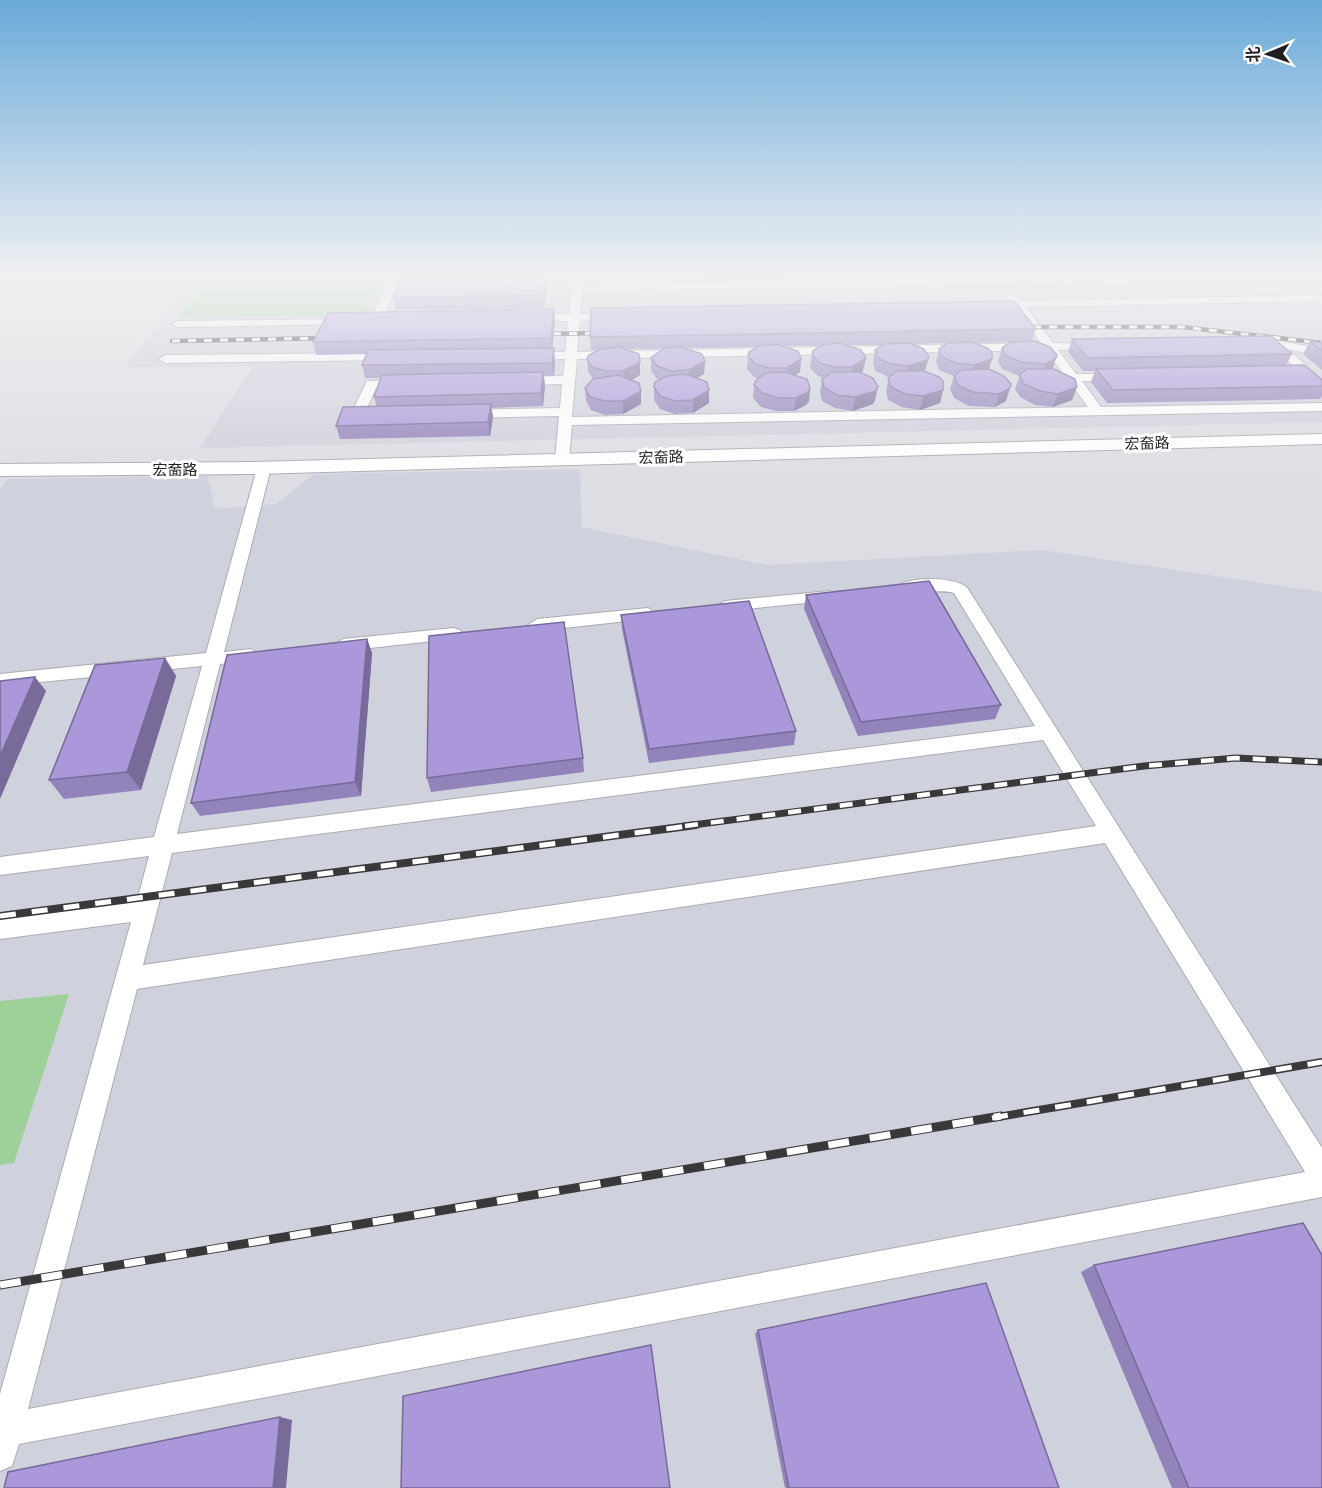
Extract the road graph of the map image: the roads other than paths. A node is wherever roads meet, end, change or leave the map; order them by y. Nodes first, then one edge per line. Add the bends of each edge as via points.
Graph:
1 (572, 344) edge
2 (1048, 344) edge
3 (1276, 344) edge
4 (1281, 344) edge
5 (1107, 346) edge
6 (1050, 347) junction
7 (1322, 353) edge
8 (570, 355) junction
9 (510, 356) edge
10 (403, 357) edge
11 (165, 359) dead end
12 (1283, 373) edge
13 (1307, 373) junction
14 (1130, 377) edge
15 (1071, 378) junction
16 (568, 380) junction
17 (510, 381) edge
18 (417, 383) edge
19 (1322, 387) edge
20 (1322, 407) edge
21 (1097, 411) junction
22 (450, 414) edge
23 (392, 415) edge
24 (565, 416) junction
25 (1322, 439) edge
26 (562, 460) junction
27 (264, 468) junction
28 (0, 470) edge
29 (888, 590) edge
30 (852, 593) edge
31 (710, 608) edge
32 (663, 613) edge
33 (521, 627) edge
34 (474, 632) edge
35 (320, 648) edge
36 (272, 652) edge
37 (213, 658) junction
38 (0, 680) edge
39 (1048, 732) junction
40 (1111, 833) junction
41 (163, 845) junction
42 (0, 866) edge
43 (146, 910) junction
44 (0, 929) edge
45 (127, 979) junction
46 (1322, 1174) edge
47 (1322, 1184) edge
48 (2, 1438) edge

1 - 8 street
2 - 6 street
3 - 13 street
4 - 7 street
5 - 6 street
6 - 8 street
6 - 15 street
8 - 9 street
8 - 16 street
10 - 11 street
12 - 13 street
13 - 19 street
14 - 15 street
15 - 21 street
16 - 17 street
16 - 24 street
18 - 23 street via 371,384 357,416
20 - 21 street
21 - 24 street
22 - 24 street
24 - 26 street
25 - 26 street, 宏奤路
26 - 27 street, 宏奤路
27 - 28 street, 宏奤路
27 - 37 street
29 - 39 street via 947,584 960,590
30 - 31 street
32 - 33 street
34 - 35 street
36 - 37 street
37 - 38 street
37 - 41 street
39 - 40 street
39 - 41 street
40 - 45 street
40 - 46 street
41 - 42 street
41 - 43 street
43 - 44 street
43 - 45 street
45 - 48 street
47 - 48 street

